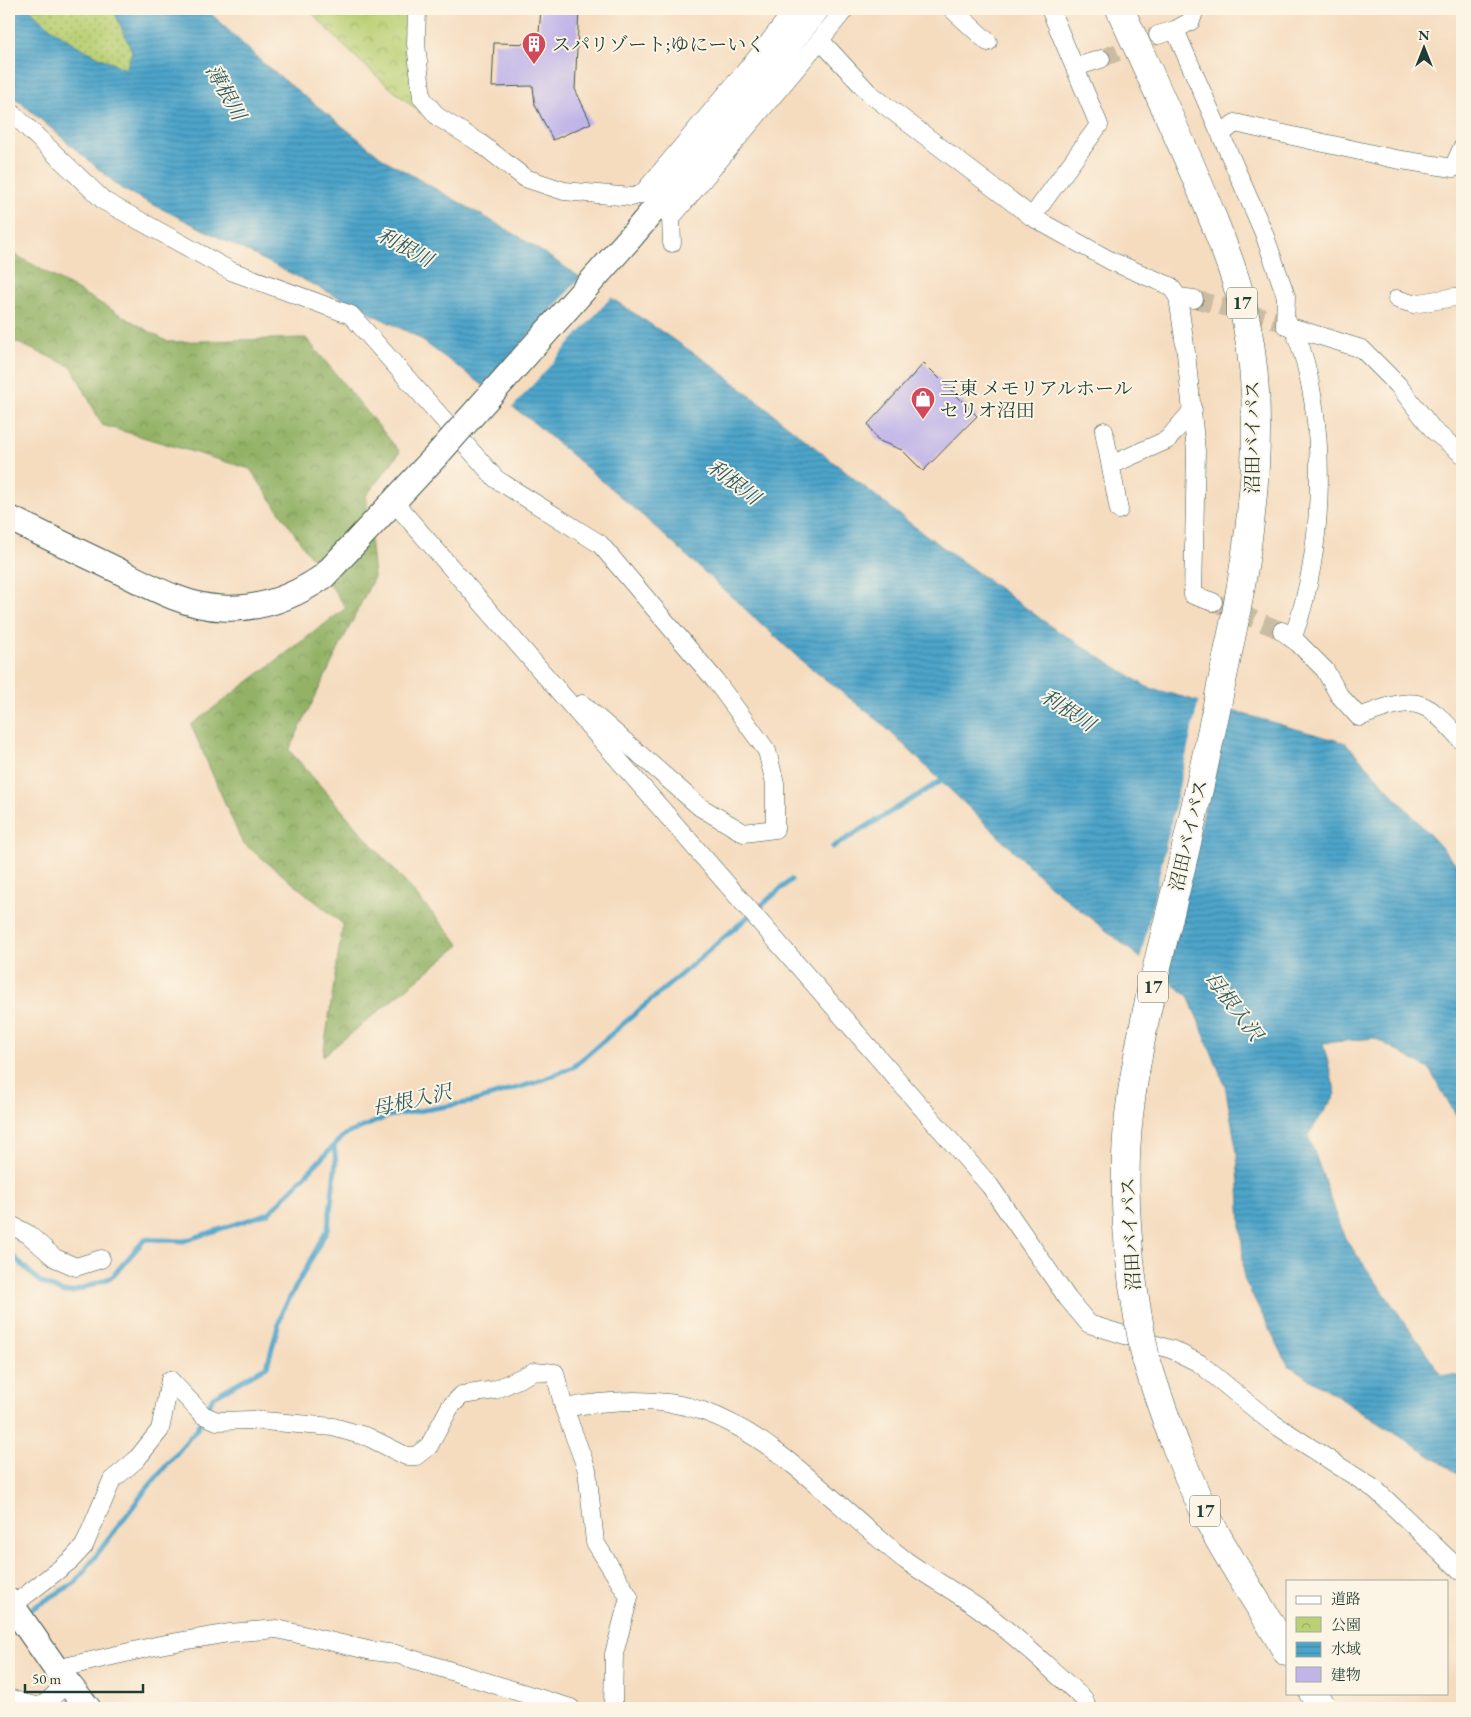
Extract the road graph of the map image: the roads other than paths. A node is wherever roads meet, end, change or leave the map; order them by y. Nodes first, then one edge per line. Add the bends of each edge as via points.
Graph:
1 (418, 9) edge
2 (794, 9) edge
3 (817, 9) edge
4 (844, 9) edge
5 (952, 9) edge
6 (1050, 9) edge
7 (1120, 9) edge
8 (1195, 9) edge
9 (820, 40) junction
10 (988, 42) dead end
11 (1101, 59) tunnel mouth
12 (1076, 67) junction
13 (9, 110) edge
14 (1221, 134) junction
15 (1462, 148) edge
16 (1032, 217) junction
17 (672, 243) dead end
18 (1397, 298) dead end
19 (1462, 299) edge
20 (1286, 325) junction
21 (1193, 410) junction
22 (1104, 431) dead end
23 (1462, 454) edge
24 (1111, 465) junction
25 (394, 501) junction
26 (1119, 510) dead end
27 (9, 518) edge
28 (1213, 602) tunnel mouth
29 (540, 669) junction
30 (1462, 741) edge
31 (9, 1224) edge
32 (101, 1259) dead end
33 (564, 1408) junction
34 (1462, 1572) edge
35 (10, 1604) edge
36 (1286, 1650) edge
37 (61, 1676) junction
38 (1314, 1694) edge
39 (9, 1698) edge
40 (88, 1708) edge
41 (571, 1708) edge
42 (613, 1708) edge
43 (1087, 1708) edge
44 (1322, 1708) edge

1 - 2 street via 416,44 422,98 438,118 480,143 525,178 564,191 632,197 643,194
3 - 25 street, bridge via 630,238
4 - 9 street
5 - 10 street
6 - 12 street
7 - 36 highway, 沼田バイパス / 17, bridge via 1199,183 1227,254 1246,322 1255,428 1250,522 1236,620 1144,1028 1129,1115 1127,1231 1135,1309 1146,1359 1169,1430 1216,1534
8 - 14 street via 1192,21 1167,33
9 - 16 street via 869,93
9 - 17 street via 668,216
11 - 12 street
12 - 16 street via 1099,125
13 - 29 street via 104,201 231,272 351,315 490,474 600,544 715,680 767,751 774,783 774,829 744,833 700,807
14 - 15 street via 1235,123 1395,159 1454,168
14 - 20 street via 1263,231 1286,296
16 - 21 street via 1111,260 1170,286 1186,298
18 - 19 street via 1413,304 1455,297
20 - 23 street via 1362,350 1398,385 1434,431
20 - 30 street via 1304,354 1314,414 1318,471 1317,536 1302,610 1287,635 1325,670 1339,695 1359,717 1388,706 1416,702 1434,711
21 - 24 street via 1166,440
21 - 28 street via 1196,451 1193,595
22 - 24 street
24 - 26 street
25 - 27 street via 324,576 304,590 252,606 220,608 163,592
25 - 29 street
29 - 34 street via 990,1186 1089,1324 1173,1350 1199,1363 1271,1422 1376,1490
31 - 32 street via 28,1234 55,1258 76,1267
33 - 35 street via 555,1373 535,1371 495,1390 462,1395 450,1407 429,1446 416,1456 406,1456 368,1437 333,1427 252,1420 217,1421 203,1415 170,1380 160,1430 136,1460 112,1480 84,1546 72,1560
33 - 42 street via 587,1470 595,1542 630,1598 614,1654
33 - 43 street via 597,1402 666,1402 702,1411 736,1425 772,1450 905,1560 982,1611 1084,1699
35 - 37 street
37 - 39 street via 44,1705 35,1708
37 - 40 street
37 - 41 street via 160,1644 277,1629 396,1654
38 - 44 highway

